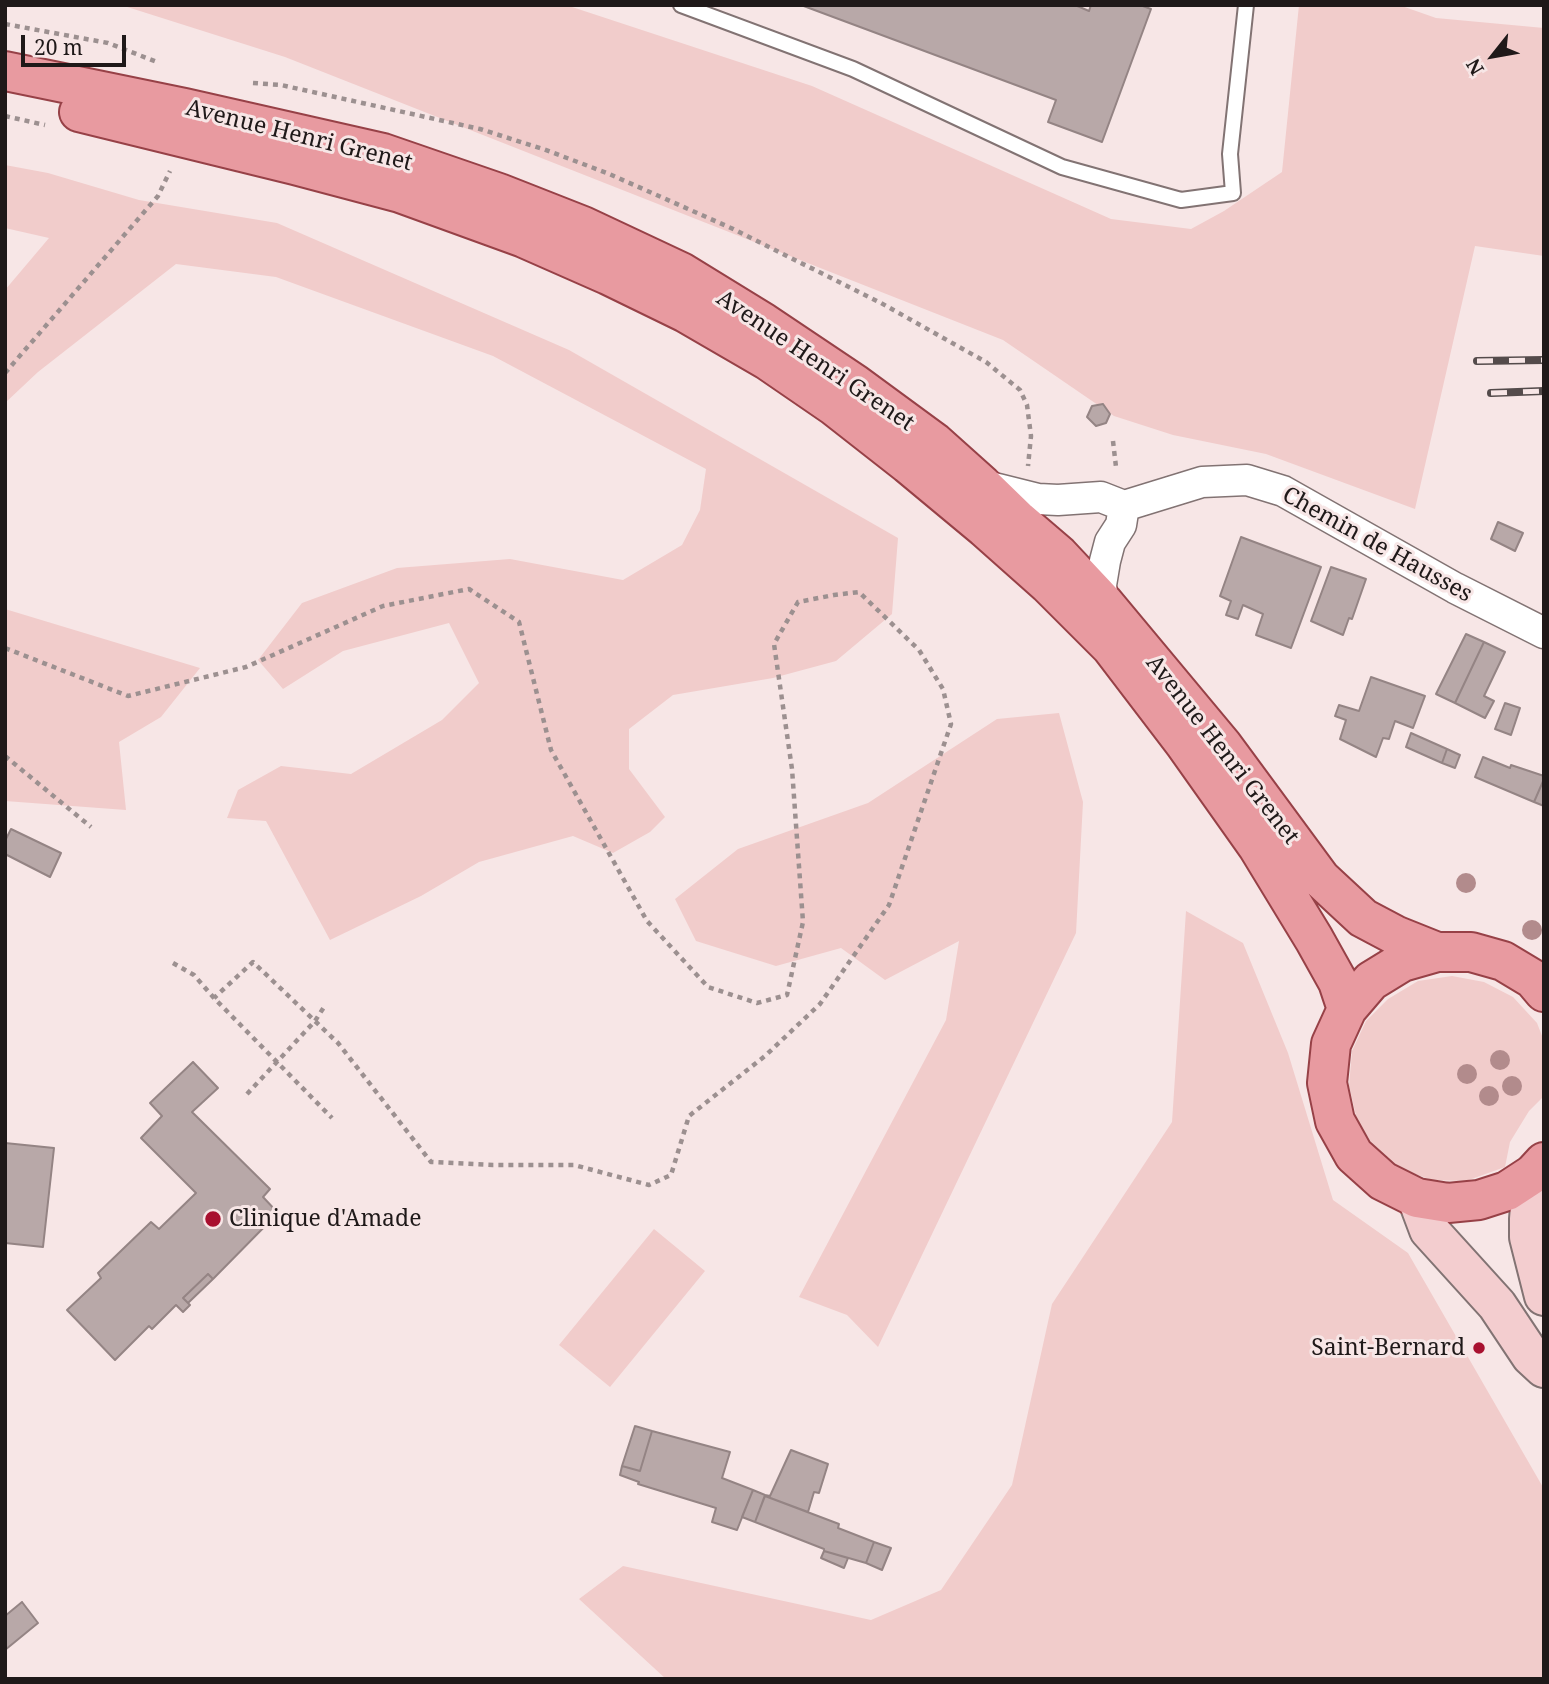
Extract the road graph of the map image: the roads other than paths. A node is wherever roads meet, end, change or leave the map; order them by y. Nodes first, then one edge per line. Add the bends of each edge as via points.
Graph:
1 (681, 5) edge
2 (1247, 5) edge
3 (5, 71) edge
4 (5, 94) edge
5 (982, 485) junction
6 (1124, 506) junction
7 (1103, 602) junction
8 (1544, 633) edge
9 (1437, 952) junction
10 (1540, 984) edge
11 (1347, 1009) junction
12 (1539, 1168) edge
13 (1418, 1198) junction
14 (1544, 1296) edge
15 (1544, 1368) edge

1 - 2 lane via 853,69 1062,167 1181,200 1233,193 1230,154
3 - 5 main road, Avenue Henri Grenet via 383,153 583,226 681,272 764,323 934,442
4 - 11 main road, Avenue Henri Grenet via 400,193 524,237 608,275 767,360 834,406 985,528 1111,647 1258,847 1338,982
5 - 6 street via 1038,499 1101,497
5 - 7 main road, Avenue Henri Grenet
6 - 7 street via 1105,561
6 - 8 street, Chemin de Hausses via 1202,482 1247,480 1283,491
7 - 9 main road, Avenue Henri Grenet via 1223,746 1321,879 1363,918
9 - 10 main road via 1471,952 1503,961
9 - 11 main road via 1402,962 1371,981
11 - 13 main road via 1331,1044 1327,1083 1335,1121 1354,1155 1382,1181
12 - 13 main road via 1507,1191 1479,1200 1448,1203
12 - 14 street via 1529,1237
13 - 15 street via 1429,1230 1497,1305

